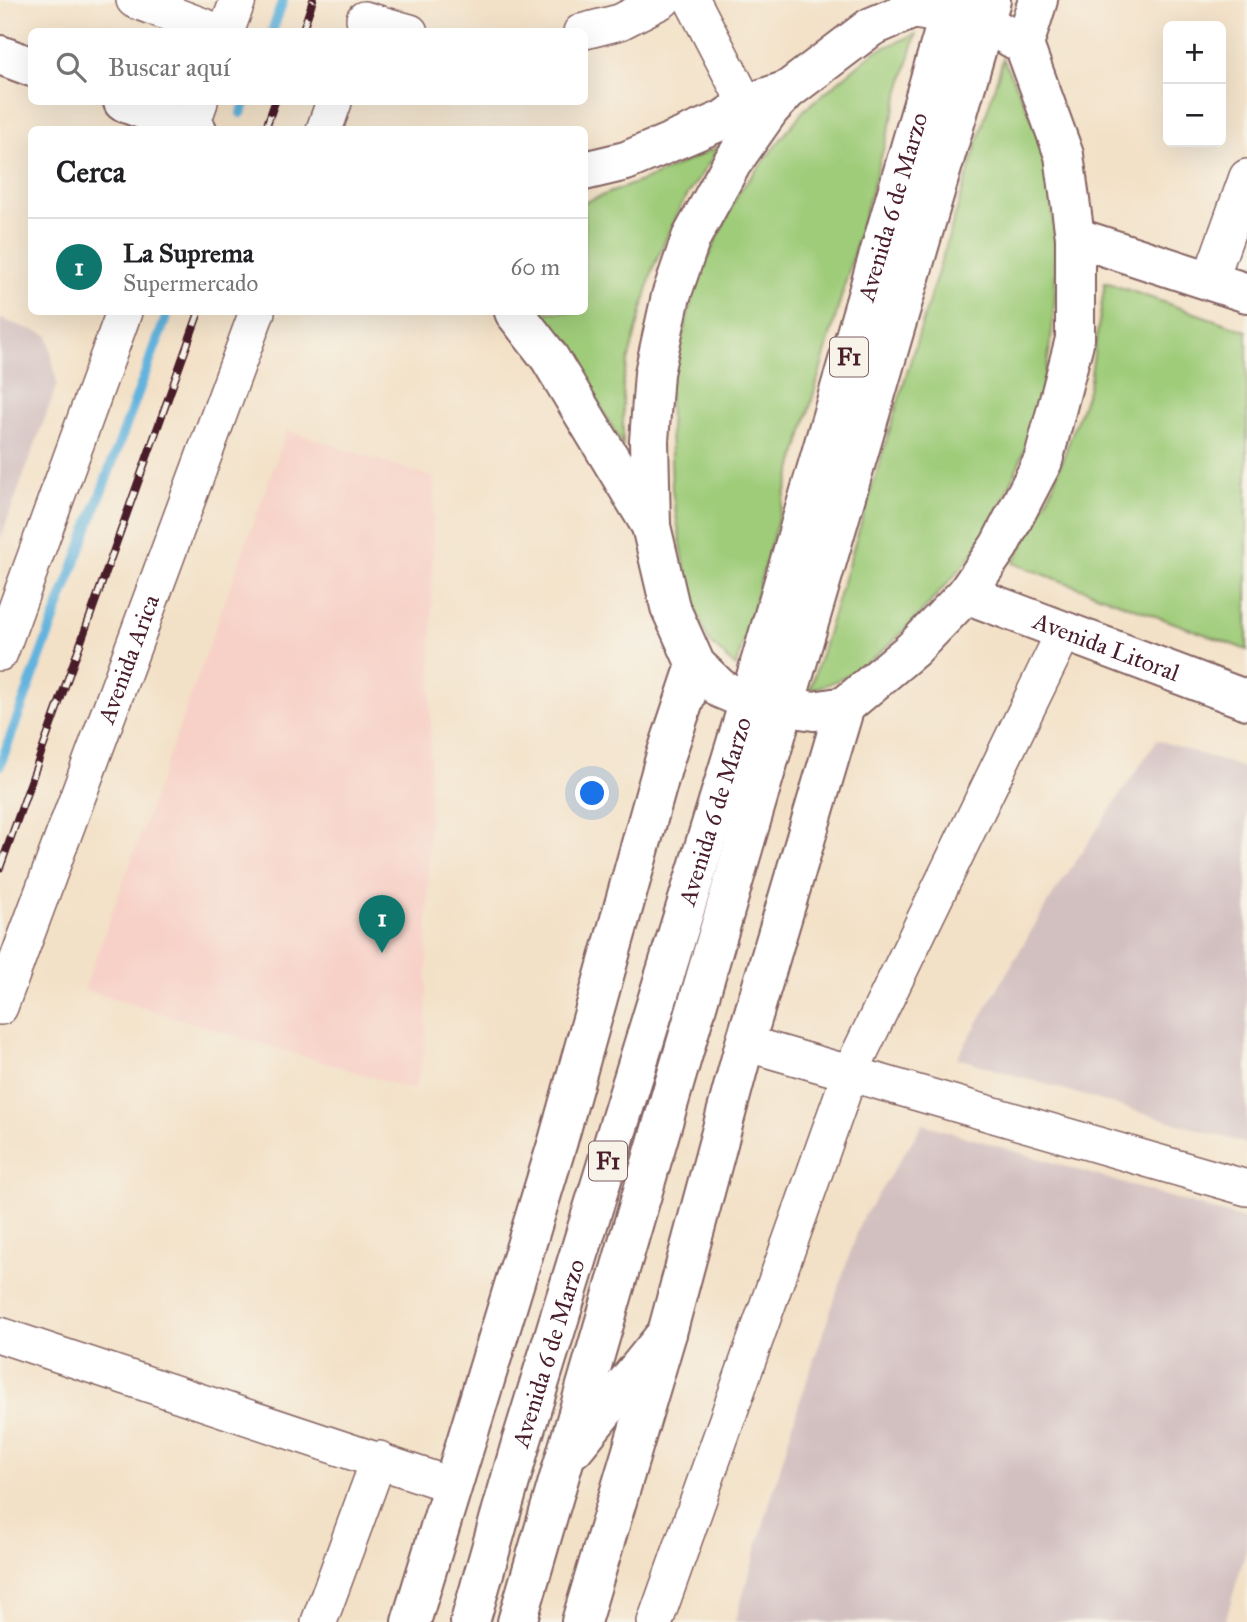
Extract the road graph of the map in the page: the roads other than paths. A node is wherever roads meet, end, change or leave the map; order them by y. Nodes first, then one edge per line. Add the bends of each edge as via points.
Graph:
1 (134, 0) edge
2 (237, 0) edge
3 (663, 0) edge
4 (692, 0) edge
5 (1038, 0) edge
6 (970, 9) edge
7 (875, 13) edge
8 (365, 17) edge
9 (208, 28) edge
10 (227, 28) edge
11 (398, 28) edge
12 (588, 30) edge
13 (1024, 45) junction
14 (0, 55) edge
15 (28, 66) edge
16 (788, 90) junction
17 (747, 104) junction
18 (134, 105) edge
19 (333, 105) edge
20 (194, 122) edge
21 (325, 126) edge
22 (588, 170) edge
23 (1247, 177) edge
24 (1075, 237) junction
25 (1210, 280) junction
26 (1247, 293) edge
27 (123, 315) edge
28 (256, 315) edge
29 (516, 315) edge
30 (651, 526) junction
31 (966, 594) junction
32 (1065, 630) junction
33 (0, 653) edge
34 (696, 665) junction
35 (1247, 700) edge
36 (766, 704) junction
37 (845, 706) junction
38 (0, 1007) edge
39 (746, 1043) junction
40 (850, 1073) junction
41 (1247, 1188) edge
42 (667, 1333) junction
43 (0, 1335) edge
44 (379, 1459) junction
45 (564, 1461) junction
46 (451, 1485) junction
47 (319, 1622) edge
48 (411, 1622) edge
49 (470, 1622) edge
50 (517, 1622) edge
51 (581, 1622) edge
52 (655, 1622) edge

1 - 9 street
2 - 10 street
3 - 12 street via 620,22
4 - 17 street
5 - 13 main road
6 - 7 main road
6 - 13 main road
6 - 36 main road, Avenida 6 de Marzo / F1
7 - 16 main road
8 - 11 street
13 - 24 main road via 1064,155
14 - 15 main road
16 - 17 main road
16 - 30 main road via 732,163 691,238 671,296 653,387
17 - 22 main road via 723,120 626,161
18 - 20 main road
19 - 21 street
23 - 25 street
24 - 25 main road
24 - 31 main road via 1075,339 1043,461 999,546
25 - 26 main road
27 - 33 street
28 - 38 street, Avenida Arica
29 - 30 main road via 549,357
30 - 34 main road via 670,607
31 - 32 main road, Avenida Litoral
31 - 37 main road via 914,649
32 - 35 main road, Avenida Litoral
32 - 40 street
34 - 36 main road via 722,689
34 - 46 main road via 665,758 558,1141
36 - 37 main road via 814,711
36 - 45 main road, Avenida 6 de Marzo / F1
36 - 49 main road, Avenida 6 de Marzo / F1 via 521,1443
37 - 39 main road
39 - 40 street
39 - 42 main road
40 - 41 street
40 - 52 street
42 - 45 main road
42 - 51 main road
43 - 44 street
44 - 46 street
44 - 47 street
45 - 50 main road, Avenida 6 de Marzo / F1
46 - 48 main road

